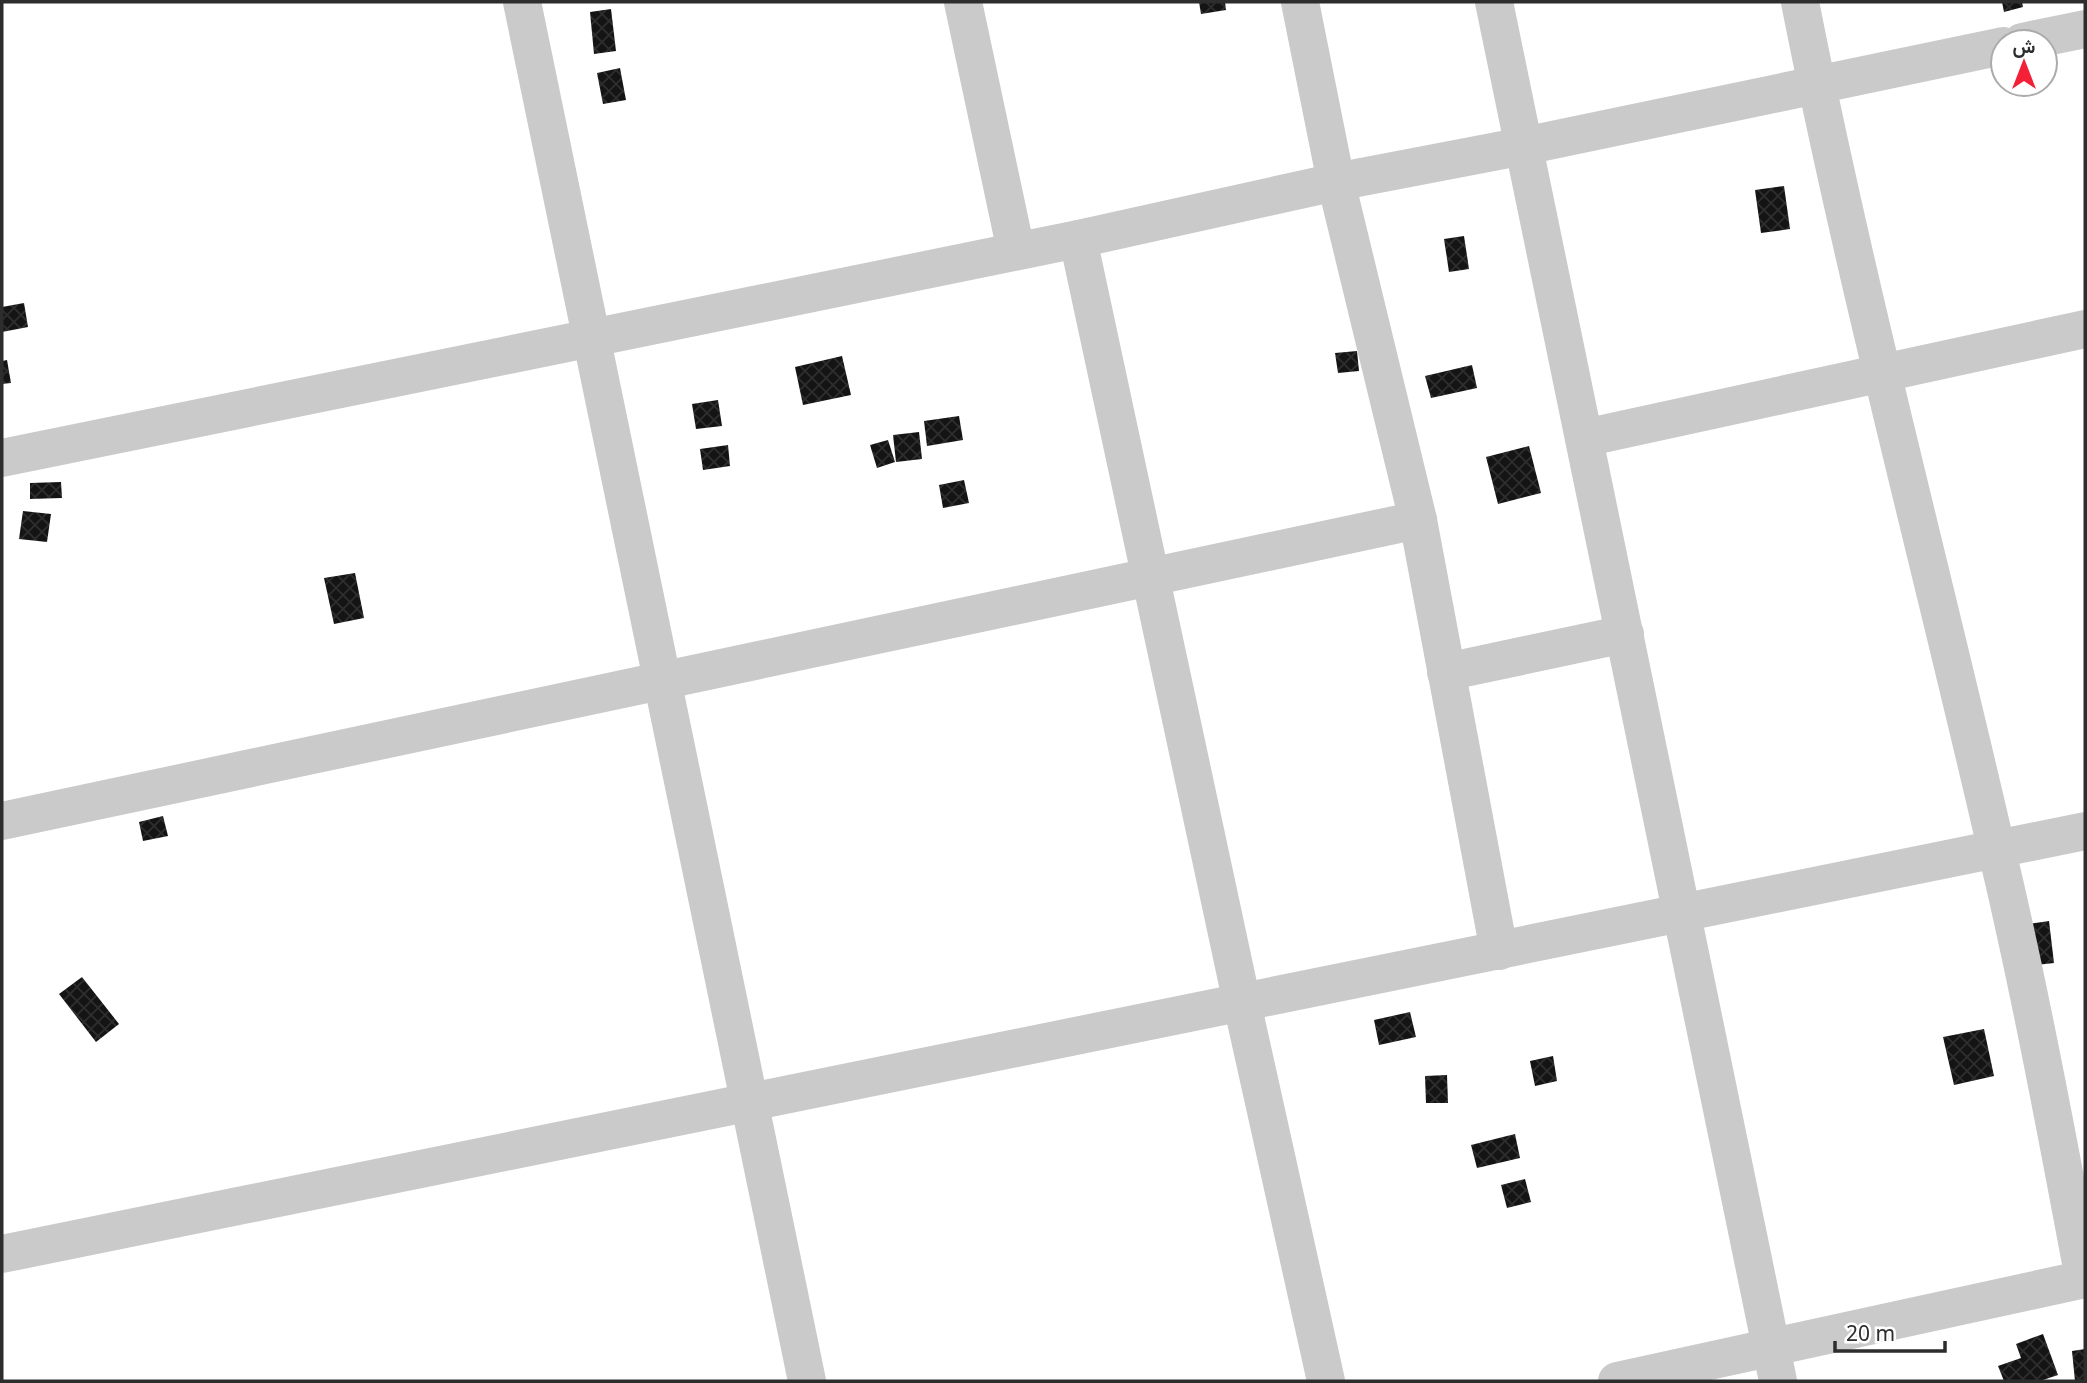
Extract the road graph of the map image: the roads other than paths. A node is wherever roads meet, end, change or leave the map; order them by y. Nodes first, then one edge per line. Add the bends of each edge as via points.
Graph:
1 (522, 2) edge
2 (963, 2) edge
3 (1300, 2) edge
4 (1494, 2) edge
5 (1800, 2) edge
6 (2081, 29) edge
7 (2059, 34) edge
8 (1989, 49) edge
9 (1817, 85) junction
10 (1524, 146) junction
11 (1336, 182) junction
12 (1078, 239) junction
13 (1016, 251) junction
14 (2085, 329) edge
15 (591, 337) junction
16 (1882, 372) junction
17 (1584, 438) junction
18 (2, 458) edge
19 (1418, 520) junction
20 (1150, 576) junction
21 (1625, 634) junction
22 (1446, 671) junction
23 (662, 681) junction
24 (2, 821) edge
25 (2085, 831) edge
26 (1997, 848) junction
27 (1681, 912) junction
28 (1499, 951) junction
29 (1241, 1003) junction
30 (749, 1102) junction
31 (2, 1254) edge
32 (2085, 1279) edge
33 (1774, 1364) edge
34 (807, 1381) edge
35 (1326, 1381) edge
36 (1617, 1381) edge

1 - 15 street
2 - 13 street
3 - 11 street
4 - 10 street
5 - 9 street
6 - 7 street
8 - 9 street
9 - 10 street
9 - 16 street
10 - 11 street
10 - 17 street
11 - 12 street
11 - 19 street
12 - 13 street
12 - 20 street
13 - 15 street
14 - 16 street
15 - 18 street
15 - 23 street
16 - 17 street
16 - 26 street
17 - 21 street
19 - 20 street
19 - 22 street
20 - 23 street
20 - 29 street
21 - 22 street
21 - 27 street
22 - 28 street
23 - 24 street
23 - 30 street
25 - 26 street
26 - 27 street
26 - 32 street
27 - 28 street
27 - 33 street
28 - 29 street
29 - 30 street
29 - 35 street
30 - 31 street
30 - 34 street
32 - 33 street
33 - 36 street

